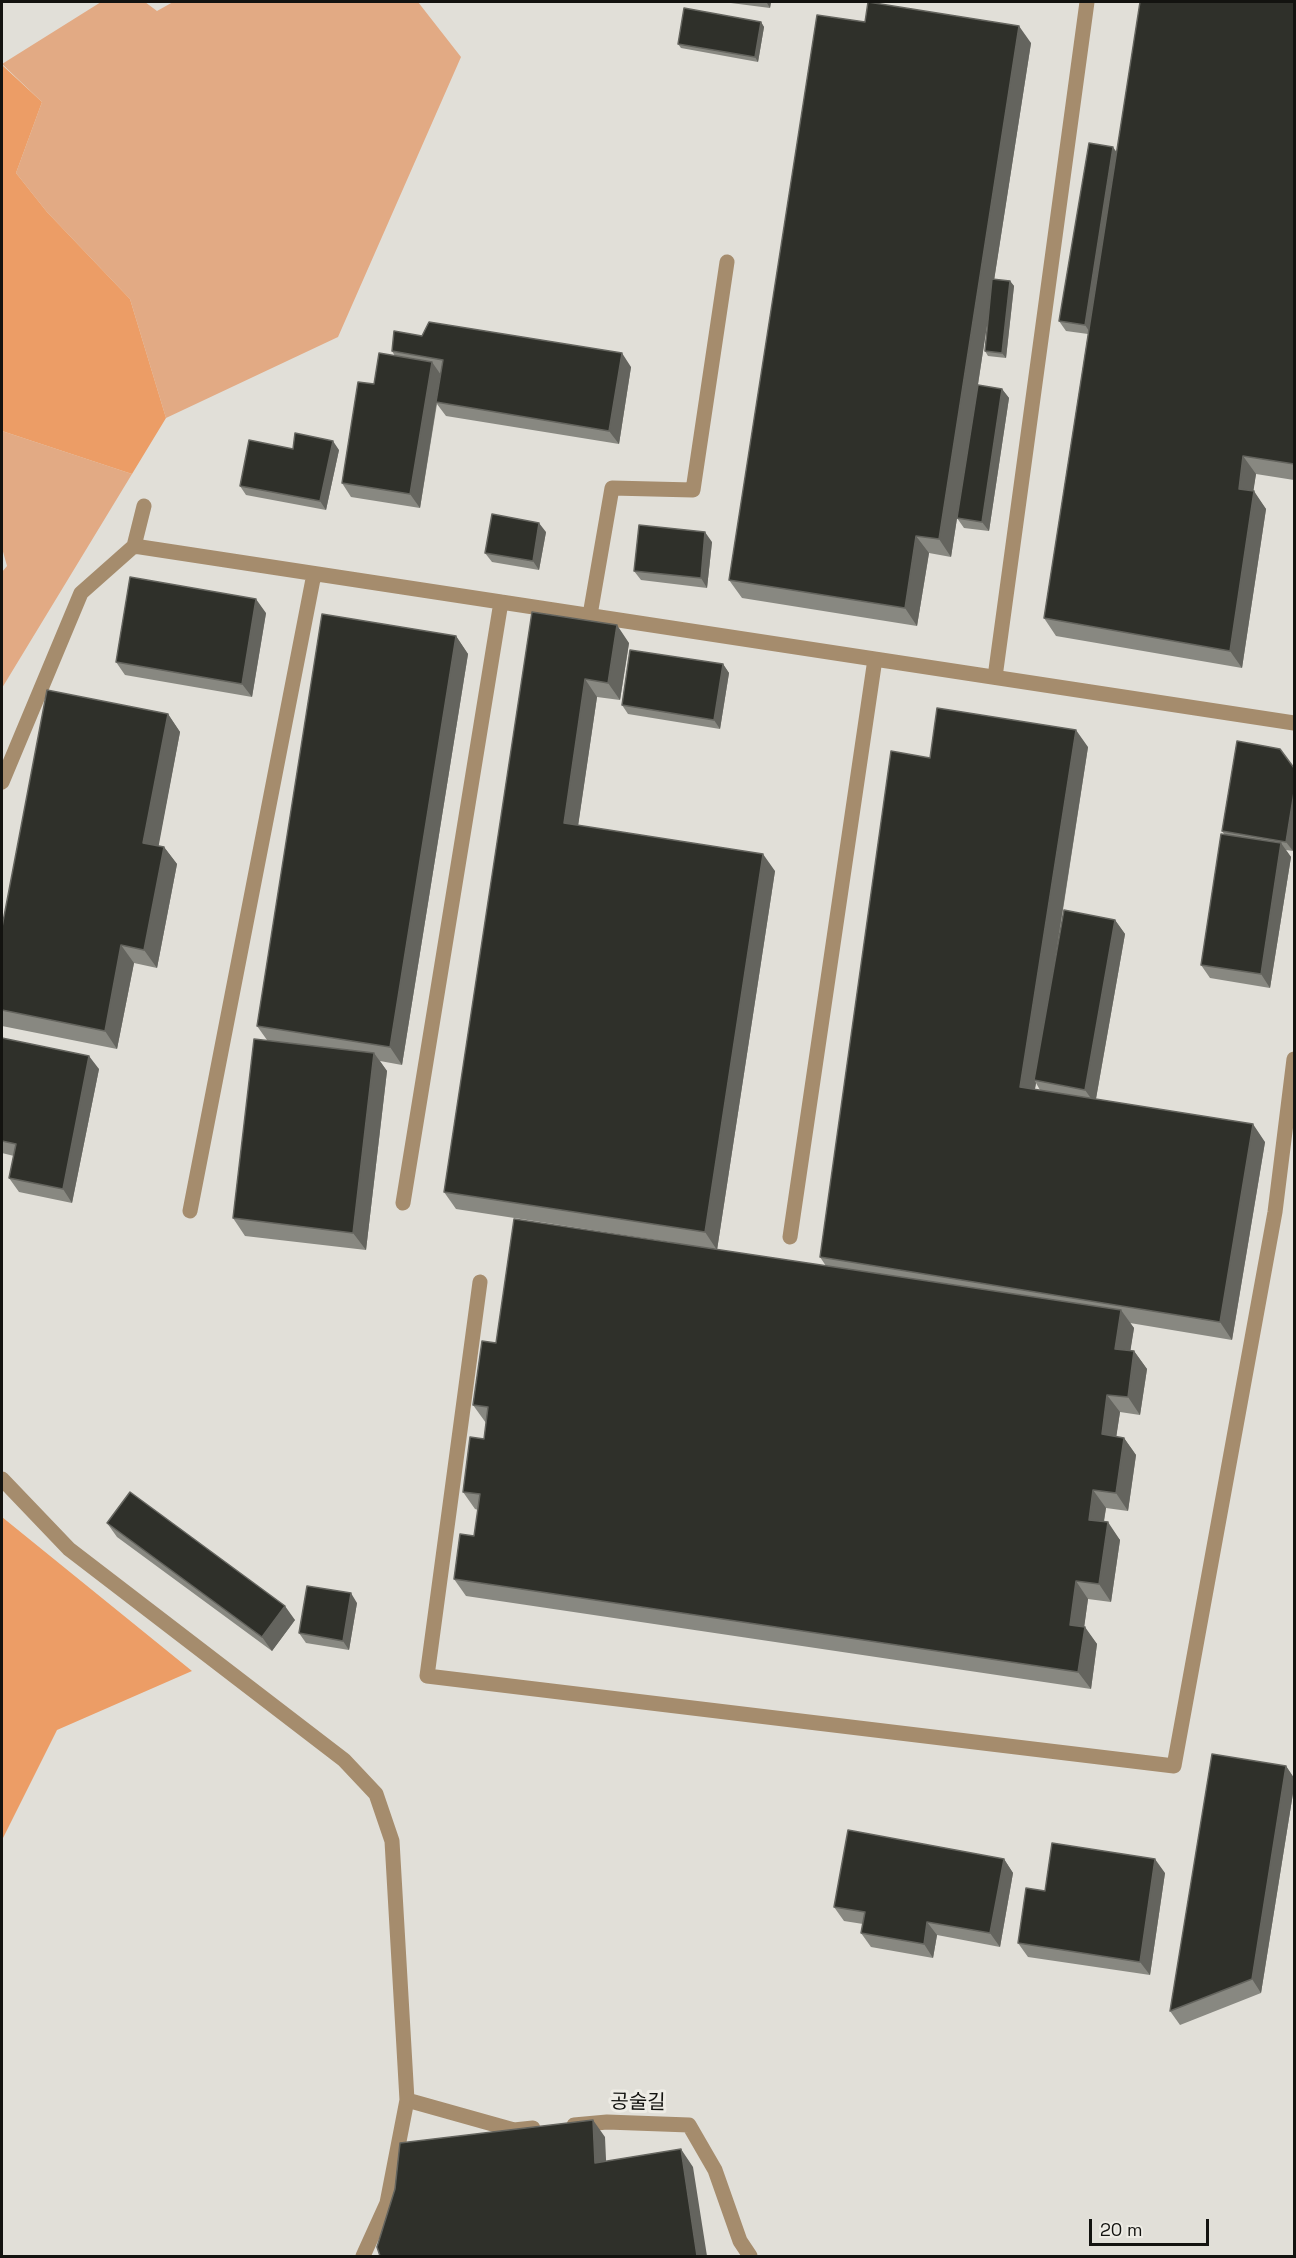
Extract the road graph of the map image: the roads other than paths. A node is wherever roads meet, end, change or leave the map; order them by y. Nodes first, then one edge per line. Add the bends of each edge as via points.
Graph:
1 (1087, 2) edge
2 (727, 262) dead end
3 (144, 506) dead end
4 (134, 546) junction
5 (314, 574) junction
6 (501, 602) junction
7 (590, 615) junction
8 (875, 659) junction
9 (995, 677) junction
10 (1294, 723) edge
11 (2, 782) edge
12 (1294, 1059) edge
13 (403, 1203) dead end
14 (190, 1211) dead end
15 (790, 1237) dead end
16 (480, 1282) dead end
17 (2, 1479) edge
18 (407, 2100) junction
19 (363, 2256) edge
20 (750, 2256) edge

1 - 9 street
2 - 7 street via 693,490 612,488
3 - 4 street
4 - 5 street
4 - 11 street via 81,593
5 - 6 street
5 - 14 street
6 - 7 street
6 - 13 street
7 - 8 street
8 - 9 street
8 - 15 street
9 - 10 street
12 - 16 street via 1275,1212 1174,1766 427,1676
17 - 18 street via 69,1549 344,1760 376,1794 392,1841
18 - 19 street via 387,2203
18 - 20 street, 공술길 via 514,2130 607,2122 689,2125 715,2170 740,2241

